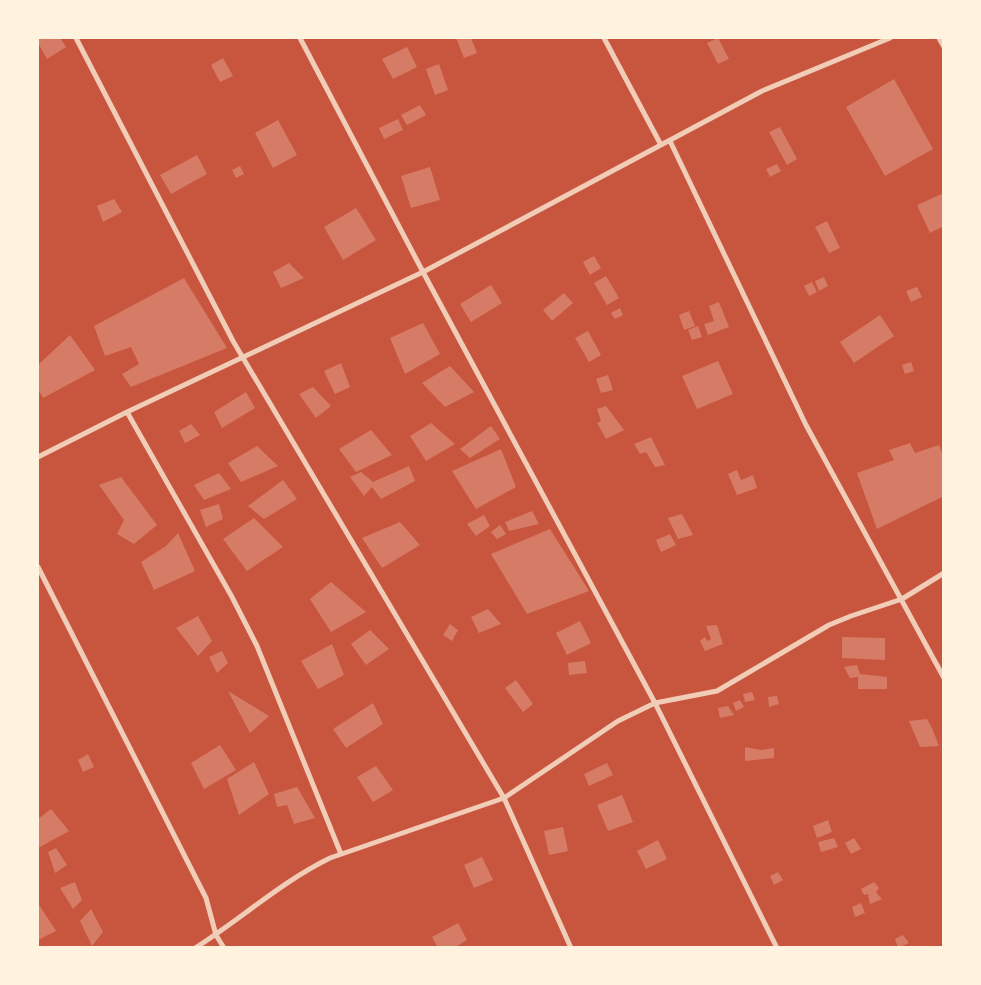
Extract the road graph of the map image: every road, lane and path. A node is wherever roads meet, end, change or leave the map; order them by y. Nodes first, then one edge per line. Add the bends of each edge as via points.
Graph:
1 (76, 38) edge
2 (300, 38) edge
3 (604, 38) edge
4 (890, 38) edge
5 (939, 38) edge
6 (944, 48) edge
7 (670, 141) junction
8 (661, 145) junction
9 (423, 272) junction
10 (244, 357) junction
11 (127, 412) junction
12 (38, 457) edge
13 (38, 567) edge
14 (944, 573) edge
15 (902, 599) junction
16 (944, 678) edge
17 (654, 703) junction
18 (504, 798) junction
19 (341, 854) junction
20 (216, 935) junction
21 (195, 948) edge
22 (224, 948) edge
23 (571, 948) edge
24 (776, 948) edge

1 - 10 street
2 - 9 street
3 - 8 street
4 - 7 street via 762,91
5 - 6 street
7 - 8 street
7 - 15 street via 806,425
8 - 9 street
9 - 10 street
9 - 17 street
10 - 11 street
10 - 18 street
11 - 12 street
11 - 19 street via 257,646
13 - 20 street via 206,898
14 - 15 street
15 - 16 street
15 - 17 street via 829,626 717,691
17 - 18 street via 618,721
17 - 24 street
18 - 19 street
18 - 23 street
19 - 20 street via 302,871
20 - 21 street
20 - 22 street

